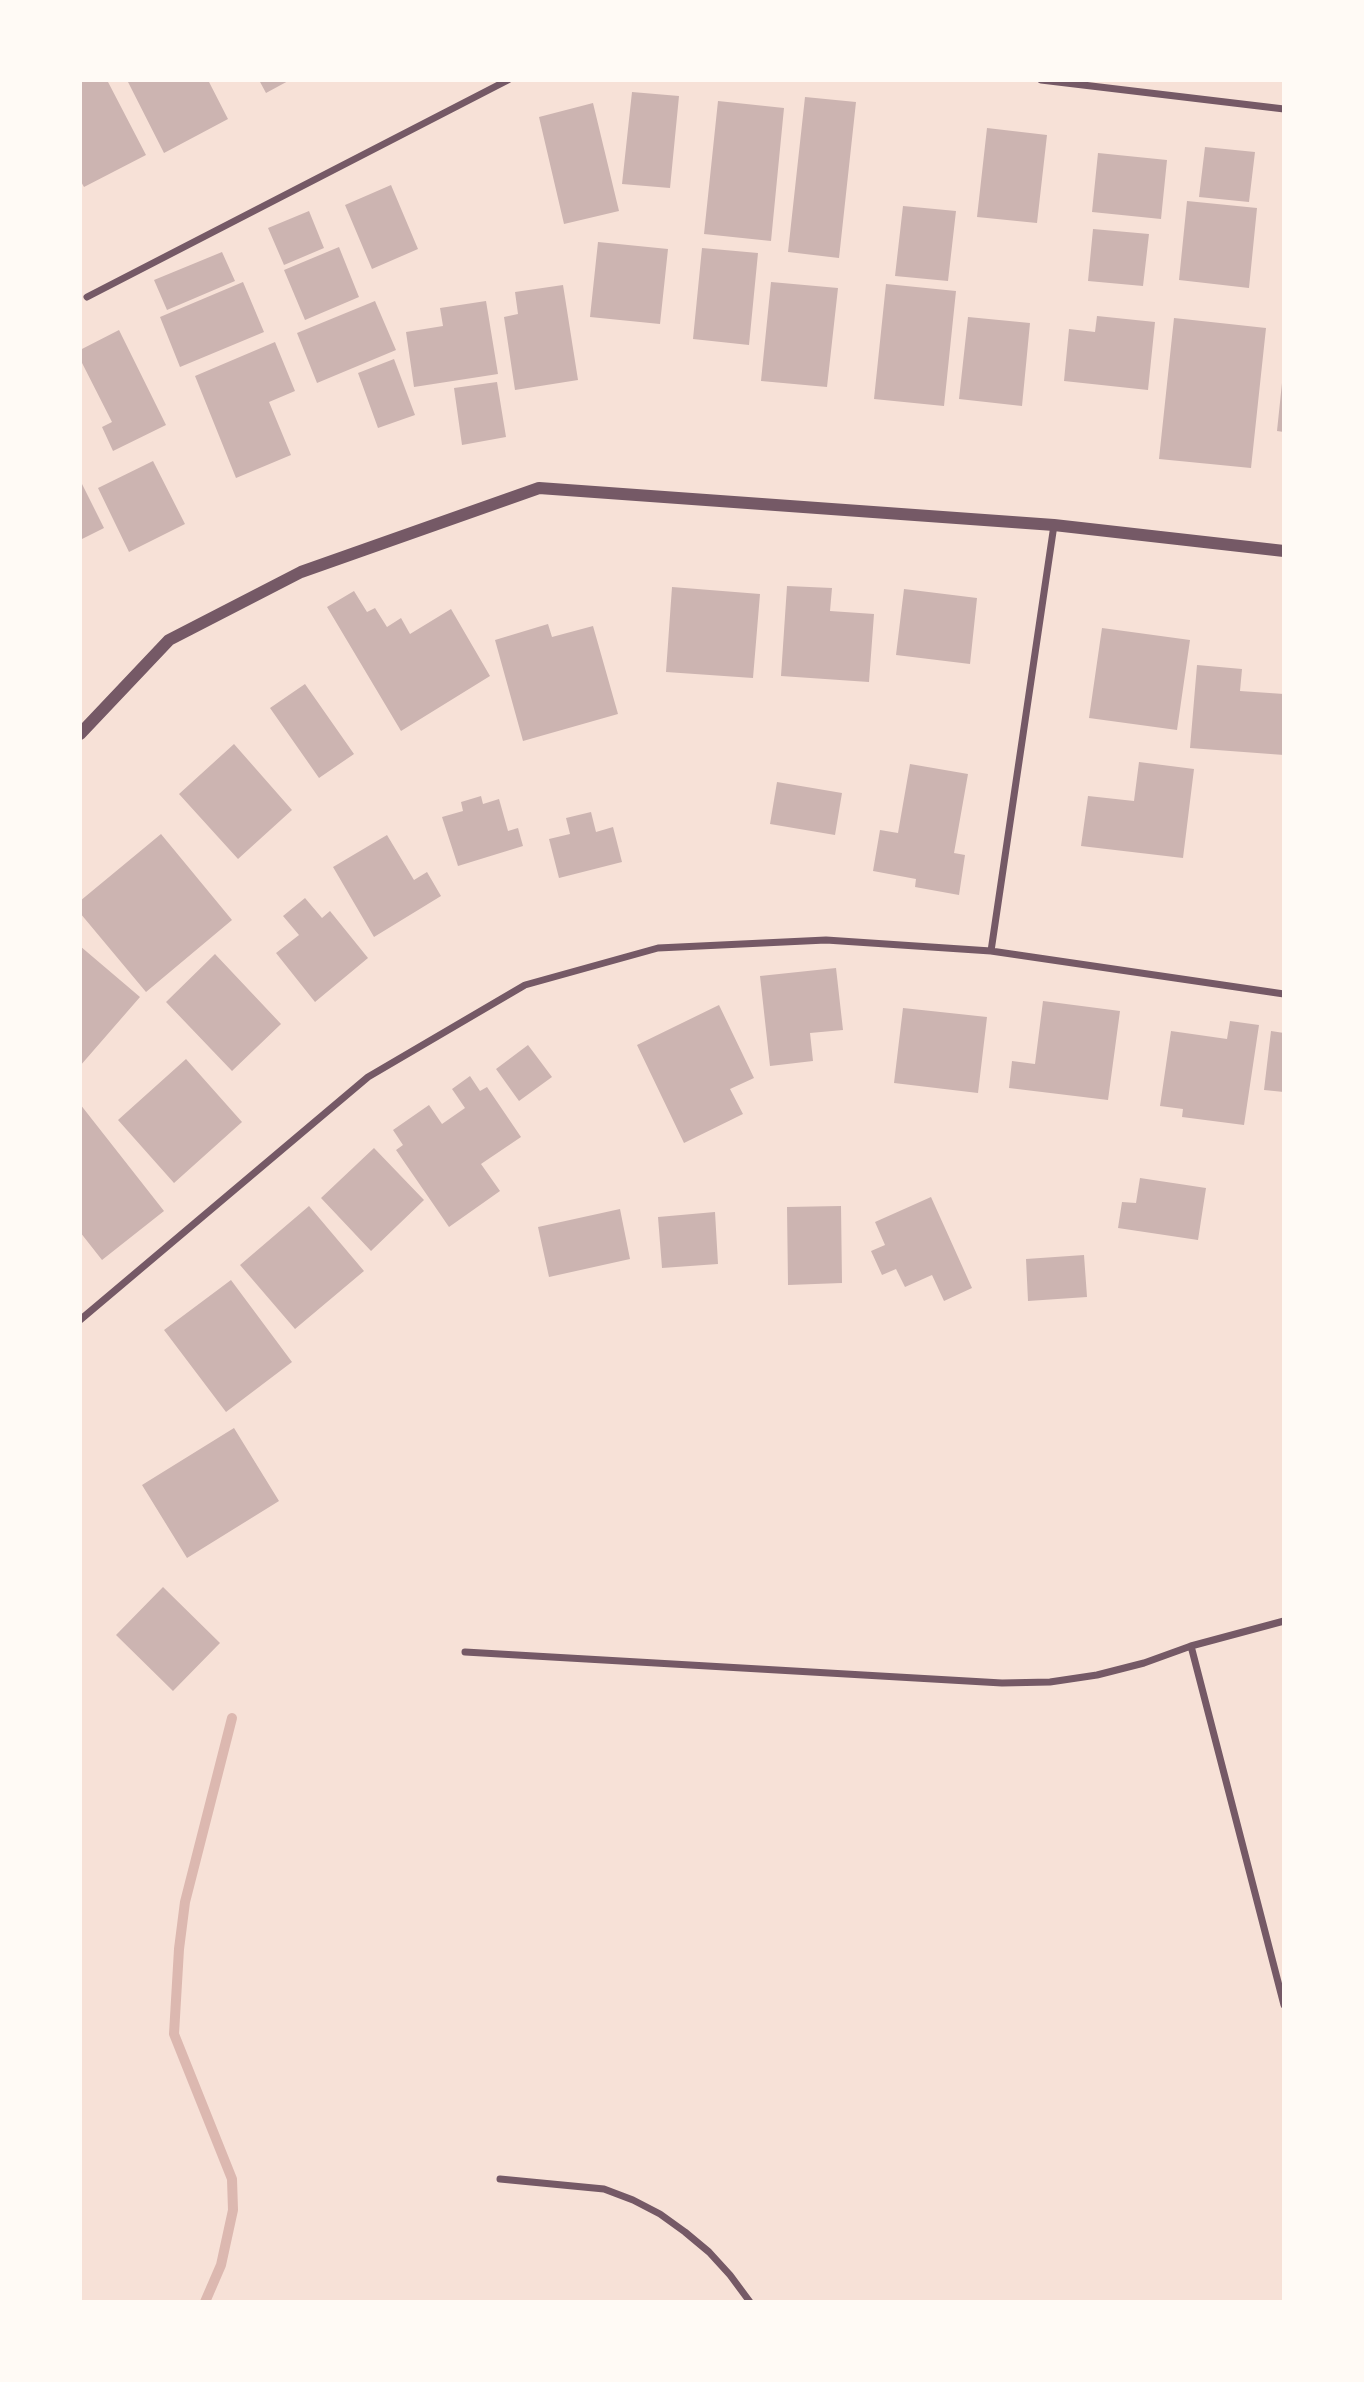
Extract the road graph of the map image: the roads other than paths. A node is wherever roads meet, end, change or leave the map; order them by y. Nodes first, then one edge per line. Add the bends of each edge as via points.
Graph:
1 (509, 80) edge
2 (1041, 80) edge
3 (1283, 109) edge
4 (88, 297) dead end
5 (1054, 525) junction
6 (1283, 551) edge
7 (80, 734) edge
8 (991, 951) junction
9 (1283, 994) edge
10 (80, 1320) edge
11 (1283, 1621) edge
12 (1191, 1646) junction
13 (465, 1652) dead end
14 (1283, 2005) edge
15 (500, 2179) dead end
16 (750, 2301) edge

1 - 4 street
2 - 3 street
5 - 6 street
5 - 7 street via 539,488 301,572 169,640
5 - 8 street
8 - 9 street
8 - 10 street via 826,940 659,948 525,985 368,1077
11 - 12 street
12 - 13 street via 1097,1675 1002,1683
12 - 14 street
15 - 16 street via 604,2189 633,2200 660,2214 709,2252

